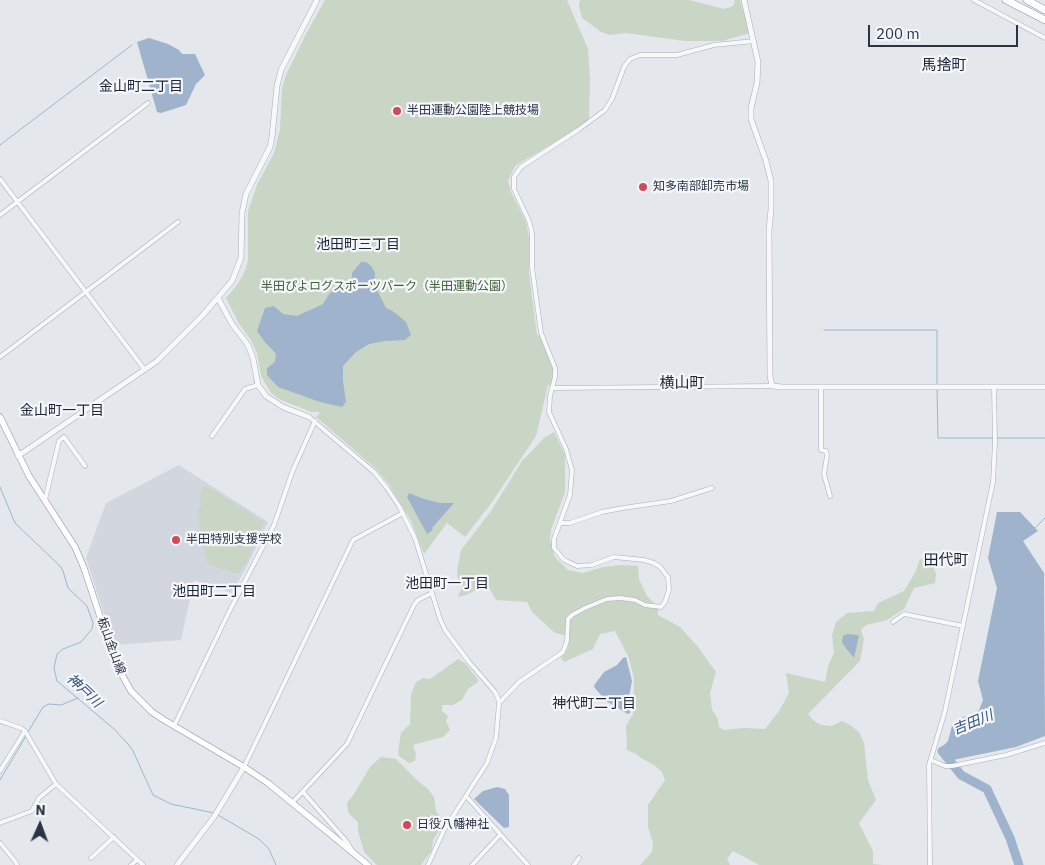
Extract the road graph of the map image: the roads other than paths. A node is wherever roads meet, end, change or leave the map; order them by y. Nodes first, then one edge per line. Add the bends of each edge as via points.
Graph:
1 (317, 0) edge
2 (744, 0) edge
3 (974, 0) edge
4 (1006, 0) edge
5 (1027, 0) edge
6 (1045, 10) edge
7 (1045, 20) edge
8 (1045, 38) edge
9 (754, 41) junction
10 (148, 103) dead end
11 (0, 179) edge
12 (18, 202) junction
13 (0, 215) edge
14 (178, 222) dead end
15 (85, 292) junction
16 (218, 298) junction
17 (0, 357) edge
18 (145, 370) junction
19 (258, 384) junction
20 (772, 386) junction
21 (822, 387) junction
22 (994, 387) junction
23 (1045, 387) edge
24 (552, 388) junction
25 (0, 417) edge
26 (309, 417) joint
27 (316, 421) junction
28 (212, 436) dead end
29 (18, 456) junction
30 (85, 466) dead end
31 (712, 488) dead end
32 (830, 496) dead end
33 (45, 500) junction
34 (403, 513) junction
35 (560, 523) junction
36 (432, 594) junction
37 (893, 622) dead end
38 (963, 626) junction
39 (499, 703) junction
40 (0, 721) edge
41 (174, 726) junction
42 (25, 731) junction
43 (1045, 743) edge
44 (931, 760) junction
45 (244, 767) junction
46 (0, 771) edge
47 (56, 784) junction
48 (303, 792) junction
49 (466, 796) junction
50 (292, 803) junction
51 (0, 823) edge
52 (500, 835) junction
53 (114, 837) junction
54 (0, 843) edge
55 (352, 853) junction
56 (91, 858) dead end
57 (579, 858) dead end
58 (137, 860) junction
59 (17, 865) edge
60 (131, 865) edge
61 (142, 865) edge
62 (177, 865) edge
63 (368, 865) edge
64 (428, 865) edge
65 (472, 865) edge
66 (528, 865) edge
67 (574, 865) edge
68 (930, 865) edge

1 - 16 street via 281,70 271,142 243,206 241,258 232,281
2 - 9 street
3 - 8 street
4 - 7 highway
5 - 6 highway
9 - 20 street via 758,73 751,119 772,191 769,240
9 - 24 street via 714,45 677,55 630,59 605,110 515,174 514,189 532,233 533,280 541,333 555,368
10 - 12 street
11 - 12 street
12 - 13 street
12 - 15 street
14 - 15 street
15 - 17 street
15 - 18 street
16 - 18 street via 167,352
16 - 19 street via 251,351
18 - 29 street
19 - 26 street via 273,402
19 - 28 street via 245,389
20 - 21 street
20 - 24 street
21 - 22 street
21 - 32 street via 821,450 826,451 827,456 824,474
22 - 23 street
22 - 38 street via 993,482
24 - 35 street via 550,415 566,449 572,475 570,495
25 - 29 main road, 板山金山線
26 - 27 street
27 - 34 street via 374,472
27 - 41 street via 293,470 274,525
29 - 33 main road, 板山金山線
30 - 33 street via 64,437 59,441
31 - 35 street via 672,501 602,512 570,523
33 - 41 main road, 板山金山線 via 66,530 84,568 120,673 139,701
34 - 36 street via 415,538
34 - 45 street via 353,540
35 - 39 street via 553,545 564,560 581,566 614,557 654,563 668,577 669,590 665,602 658,608 626,598 613,598 572,615 568,619 563,652 525,677
36 - 39 street via 445,630 495,692
36 - 48 street via 414,605 346,744
37 - 38 street via 904,614
38 - 44 street
39 - 49 street via 493,748
40 - 42 street
41 - 45 main road, 板山金山線
42 - 46 street
42 - 47 street
43 - 44 street via 952,766
44 - 68 street
45 - 50 main road, 板山金山線
45 - 62 street via 214,817
47 - 51 street via 39,798 32,811
47 - 53 street
48 - 50 street
48 - 55 street via 348,842
49 - 52 street
49 - 64 street via 444,830
50 - 55 main road, 板山金山線
52 - 65 street
52 - 66 street
53 - 56 street
53 - 58 street
54 - 59 street
55 - 63 main road, 板山金山線
57 - 67 street
58 - 60 street
58 - 61 street

